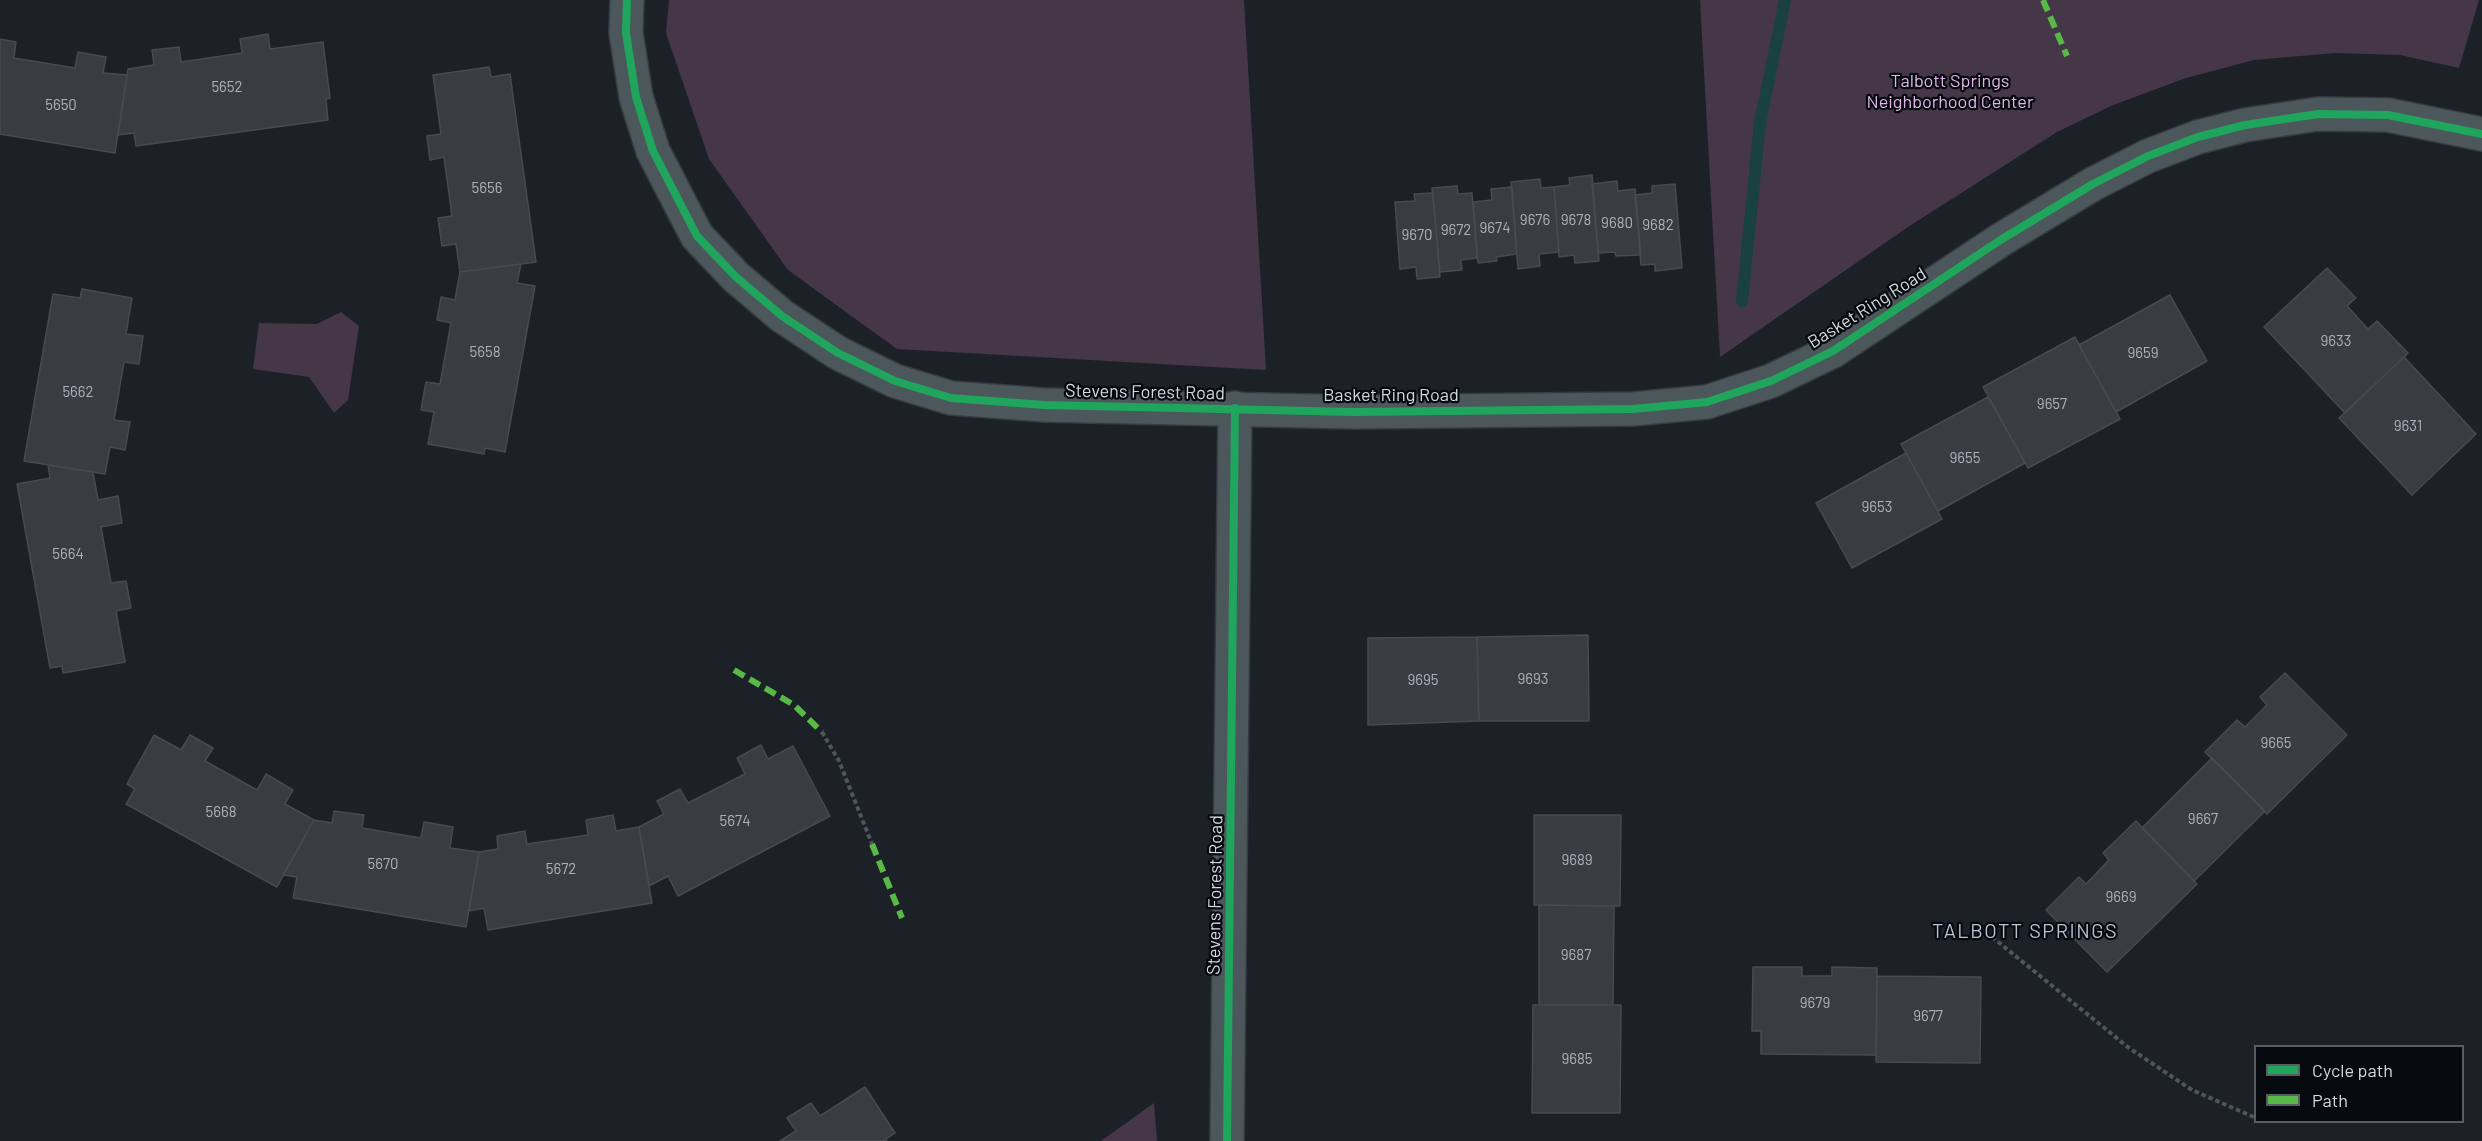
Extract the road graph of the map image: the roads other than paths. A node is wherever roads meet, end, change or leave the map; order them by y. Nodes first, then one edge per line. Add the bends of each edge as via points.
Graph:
1 (627, 0) edge
2 (2482, 134) edge
3 (1235, 408) junction
4 (1227, 1141) edge

1 - 3 street, Stevens Forest Road via 626,33 636,97 653,152 697,236 736,277 782,316 838,353 895,381 951,398 1044,405
2 - 3 street, Basket Ring Road via 2388,115 2318,114 2198,137 2148,156 2093,184 1833,351 1771,381 1707,402 1633,409
3 - 4 street, Stevens Forest Road

